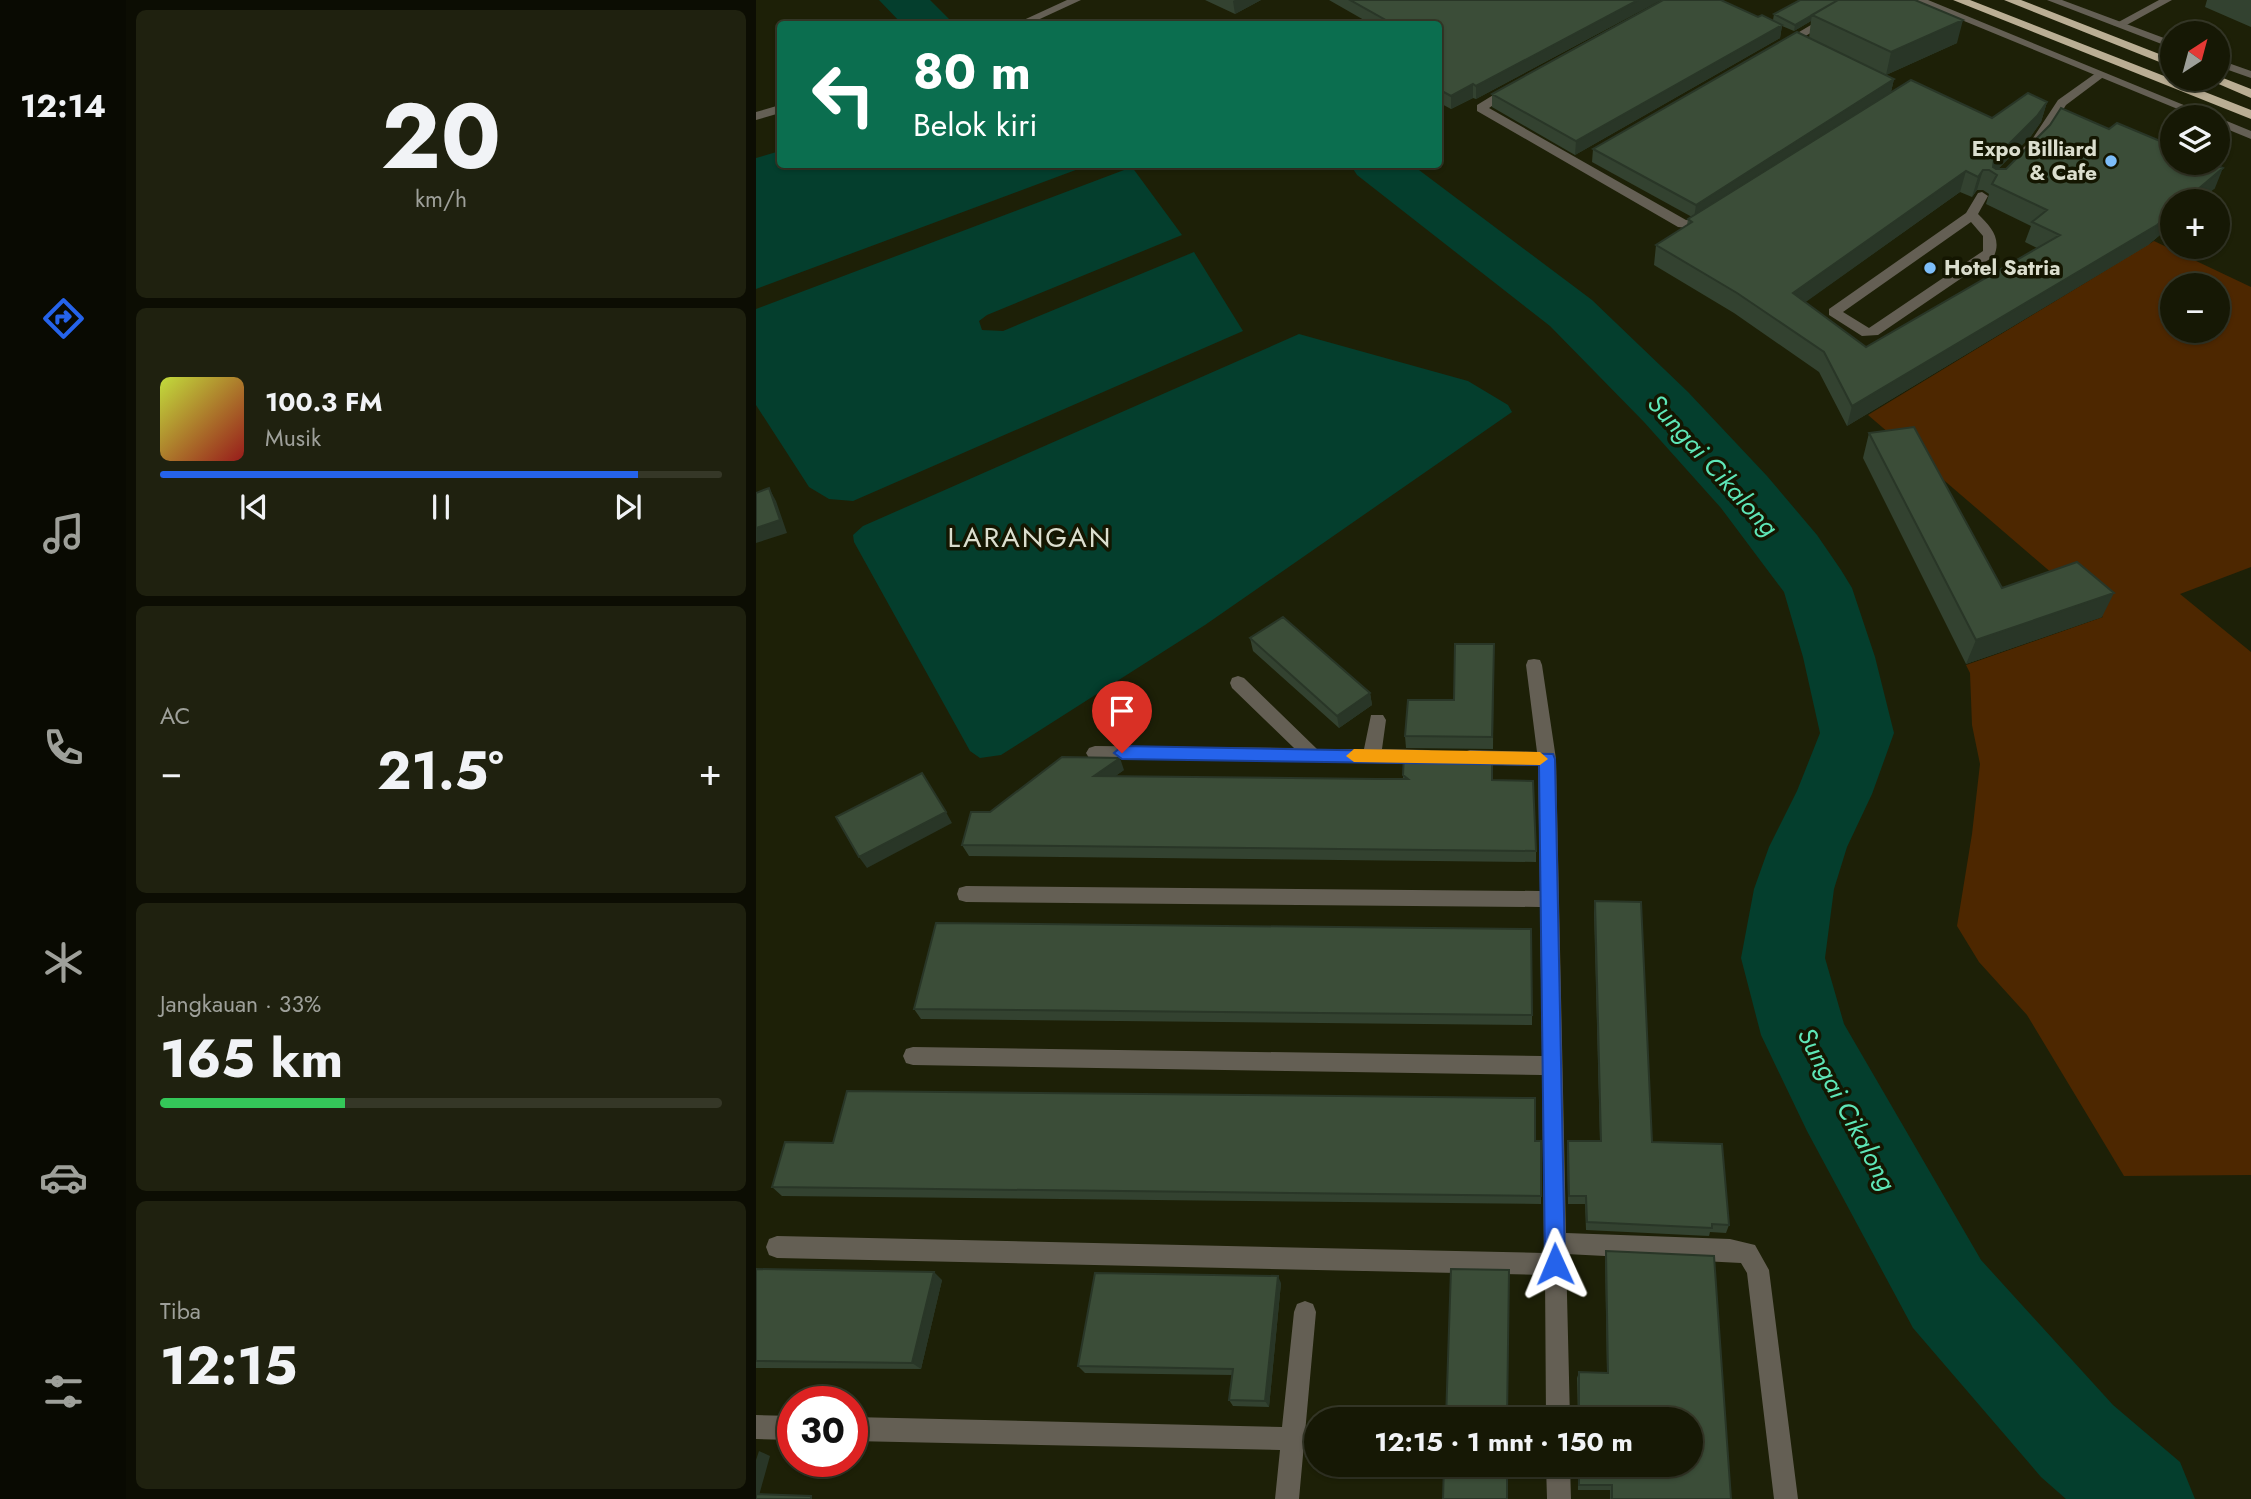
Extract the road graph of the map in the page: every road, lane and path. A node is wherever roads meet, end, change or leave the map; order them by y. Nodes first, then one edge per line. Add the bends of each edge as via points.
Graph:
1 (1076, 0) edge
2 (1918, 0) edge
3 (2010, 0) edge
4 (2052, 0) edge
5 (2167, 0) edge
6 (1860, 1) edge
7 (1965, 2) edge
8 (1028, 21) edge
9 (2119, 24) junction
10 (1790, 36) junction
11 (2160, 40) edge
12 (1808, 44) edge
13 (1775, 50) edge
14 (2160, 58) edge
15 (2230, 67) edge
16 (2100, 75) junction
17 (2251, 75) edge
18 (1518, 85) edge
19 (2230, 86) edge
20 (2251, 94) edge
21 (2176, 105) edge
22 (777, 110) edge
23 (2251, 115) edge
24 (756, 116) edge
25 (2230, 126) edge
26 (2251, 135) edge
27 (2020, 158) edge
28 (1982, 196) edge
29 (1721, 210) edge
30 (1971, 215) junction
31 (1534, 665) dead end
32 (1238, 683) dead end
33 (1377, 720) dead end
34 (1095, 752) dead end
35 (1312, 755) junction
36 (1372, 756) junction
37 (1547, 759) junction
38 (966, 894) dead end
39 (1550, 899) junction
40 (913, 1056) dead end
41 (1552, 1066) junction
42 (777, 1247) dead end
43 (1555, 1254) junction
44 (1305, 1312) dead end
45 (1558, 1407) edge
46 (756, 1427) edge
47 (777, 1428) edge
48 (868, 1429) edge
49 (1293, 1439) junction
50 (1558, 1477) edge
51 (1287, 1499) edge
52 (1559, 1499) edge
53 (1786, 1499) edge

1 - 8 street
2 - 16 street
3 - 14 highway
4 - 9 street
5 - 9 street
6 - 10 street
7 - 23 highway
9 - 11 street
10 - 12 street
10 - 13 street
15 - 17 street
16 - 21 street
16 - 27 street via 2062,103
18 - 29 street via 1480,108 1582,160 1683,224 1698,225
19 - 20 highway
22 - 24 street
25 - 26 street
28 - 30 street
30 - 30 street via 1836,310 1834,312 1870,333 1989,253 1993,244 1990,234
31 - 37 street
32 - 35 street
33 - 36 street
34 - 35 street
35 - 36 street
36 - 37 street
37 - 39 street
38 - 39 street
39 - 41 street
40 - 41 street
41 - 43 street
42 - 43 street
43 - 45 street
43 - 53 street via 1747,1253 1758,1270
44 - 49 street
46 - 47 street
48 - 49 street
49 - 51 street
50 - 52 street

